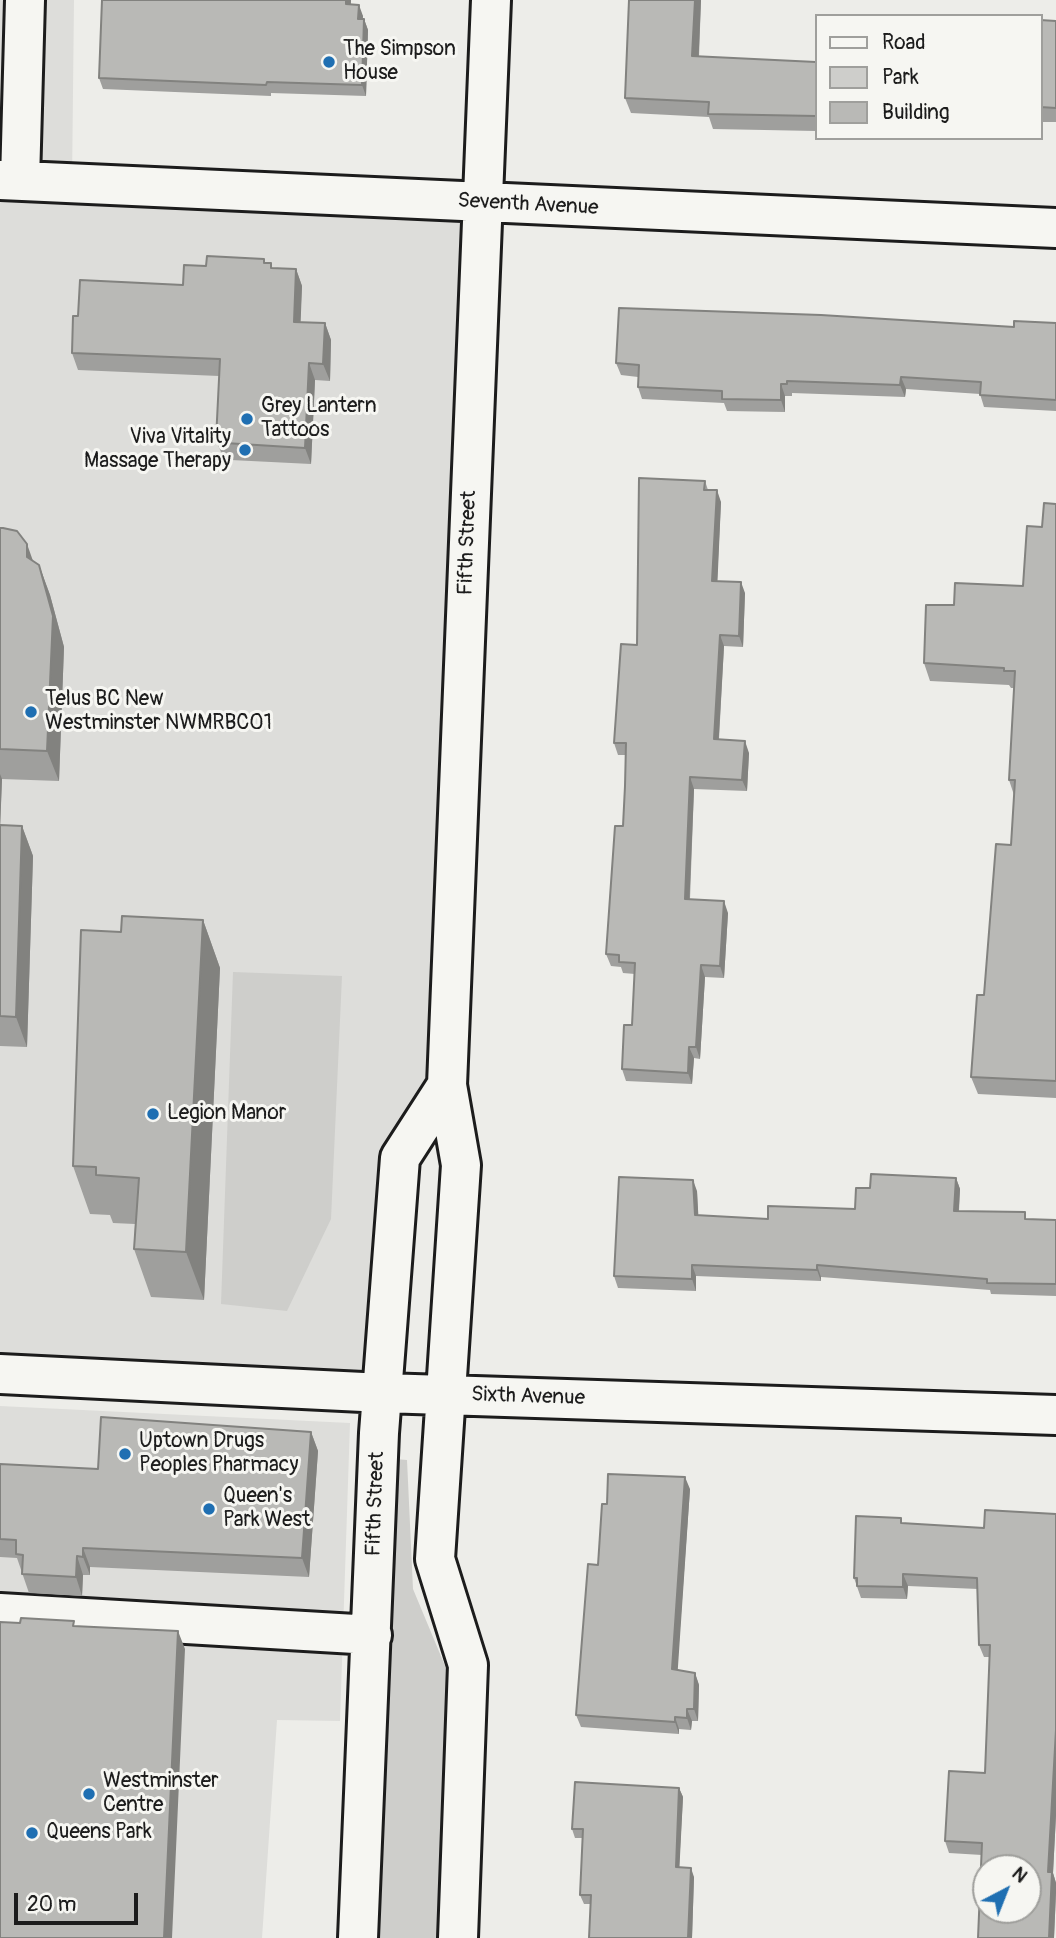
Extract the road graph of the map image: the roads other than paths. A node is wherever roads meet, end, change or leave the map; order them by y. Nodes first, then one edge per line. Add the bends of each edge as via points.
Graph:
1 (25, 0) edge
2 (491, 0) edge
3 (10, 180) edge
4 (482, 204) junction
5 (1056, 228) edge
6 (447, 1085) junction
7 (0, 1374) edge
8 (383, 1393) junction
9 (445, 1395) junction
10 (1056, 1415) edge
11 (0, 1613) edge
12 (372, 1635) junction
13 (358, 1938) edge
14 (458, 1938) edge

1 - 3 street
2 - 4 street, Fifth Street
3 - 4 street, Seventh Avenue
4 - 5 street, Seventh Avenue
4 - 6 street, Fifth Street
6 - 8 street, Fifth Street via 400,1158
6 - 9 street, Fifth Street via 461,1165
7 - 8 street, Sixth Avenue
8 - 9 street, Sixth Avenue
8 - 12 street, Fifth Street
9 - 10 street, Sixth Avenue
9 - 14 street, Fifth Street via 435,1559 468,1665
11 - 12 street
12 - 13 street, Fifth Street

